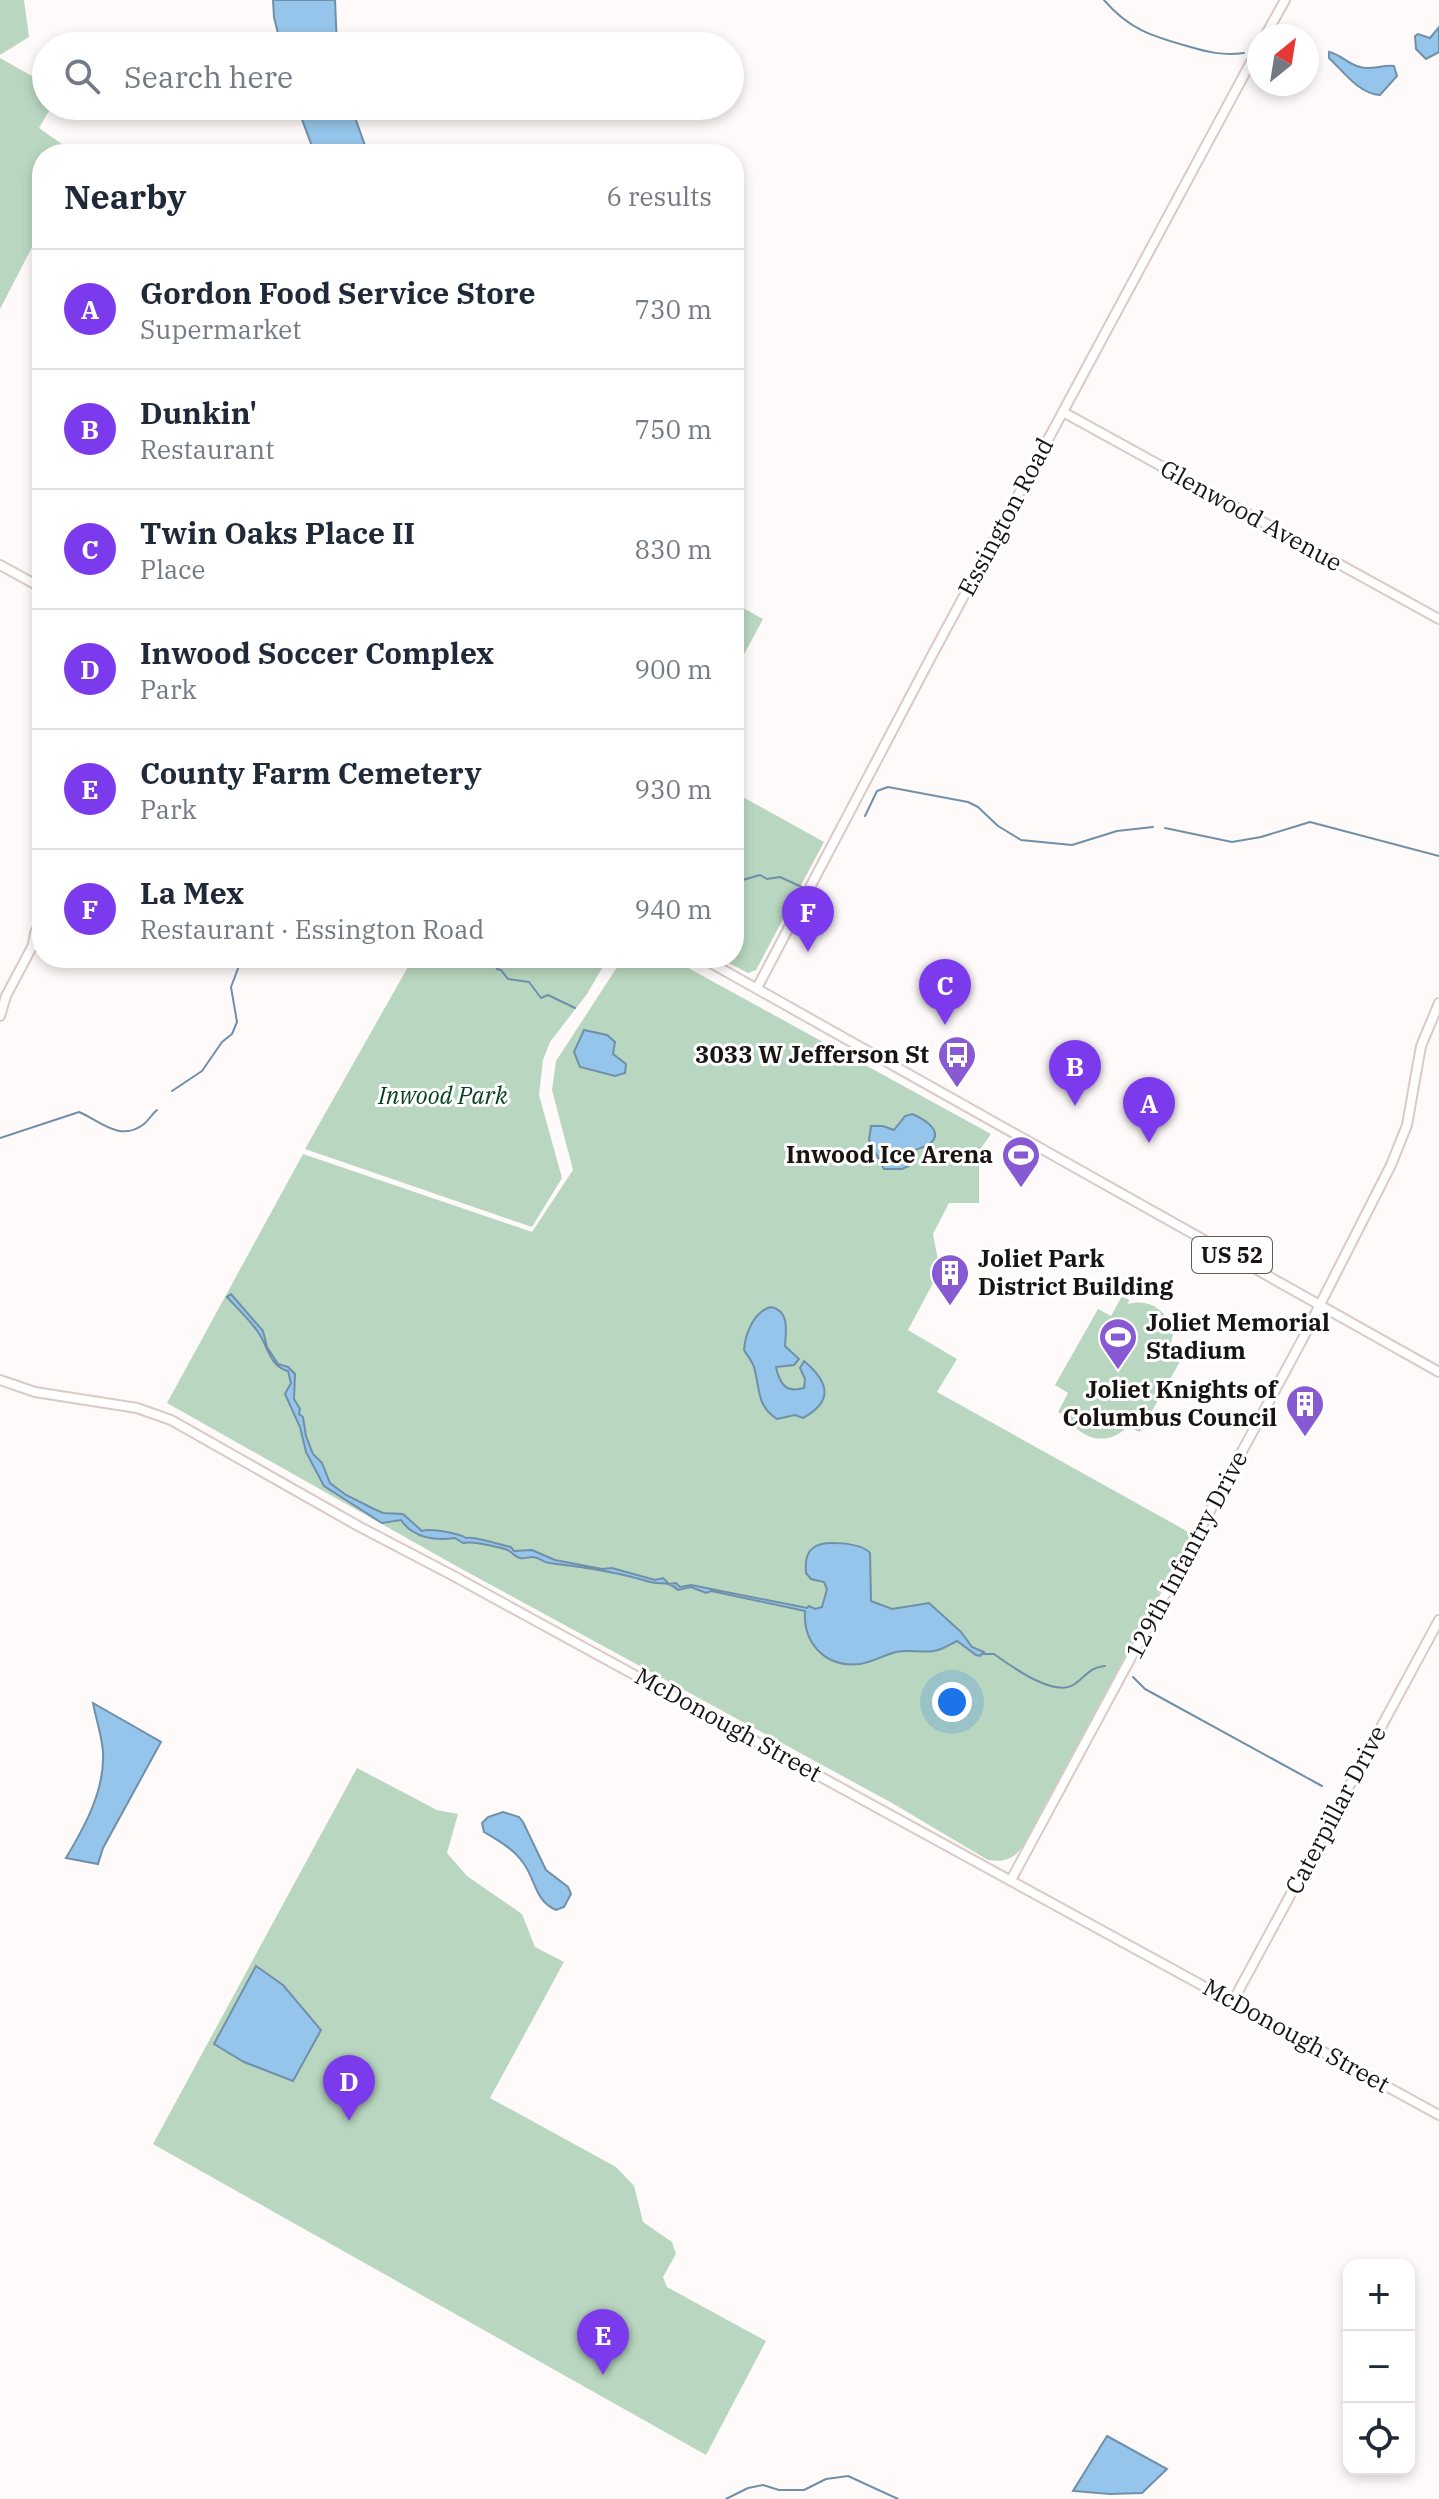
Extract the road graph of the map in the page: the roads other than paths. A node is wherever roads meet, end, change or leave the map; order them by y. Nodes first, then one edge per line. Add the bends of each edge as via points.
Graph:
1 (1285, 0) edge
2 (1272, 24) edge
3 (1247, 69) edge
4 (1063, 412) junction
5 (0, 565) edge
6 (32, 583) edge
7 (1439, 619) edge
8 (32, 947) edge
9 (720, 968) edge
10 (757, 988) junction
11 (3, 998) edge
12 (1439, 1003) edge
13 (0, 1016) edge
14 (1318, 1304) junction
15 (1439, 1372) edge
16 (0, 1380) edge
17 (1439, 1620) edge
18 (1011, 1880) junction
19 (1233, 2001) junction
20 (1439, 2115) edge

1 - 2 street
3 - 4 street, Essington Road
4 - 7 street, Glenwood Avenue
4 - 10 street, Essington Road
5 - 6 street
8 - 11 street
9 - 10 street, US 52
10 - 14 street, US 52
11 - 13 street
12 - 14 street, 129th Infantry Drive via 1421,1046 1398,1151
14 - 15 street, US 52
14 - 18 street, 129th Infantry Drive
16 - 18 street, McDonough Street via 171,1420
17 - 19 street, Caterpillar Drive
18 - 19 street, McDonough Street
19 - 20 street, McDonough Street

